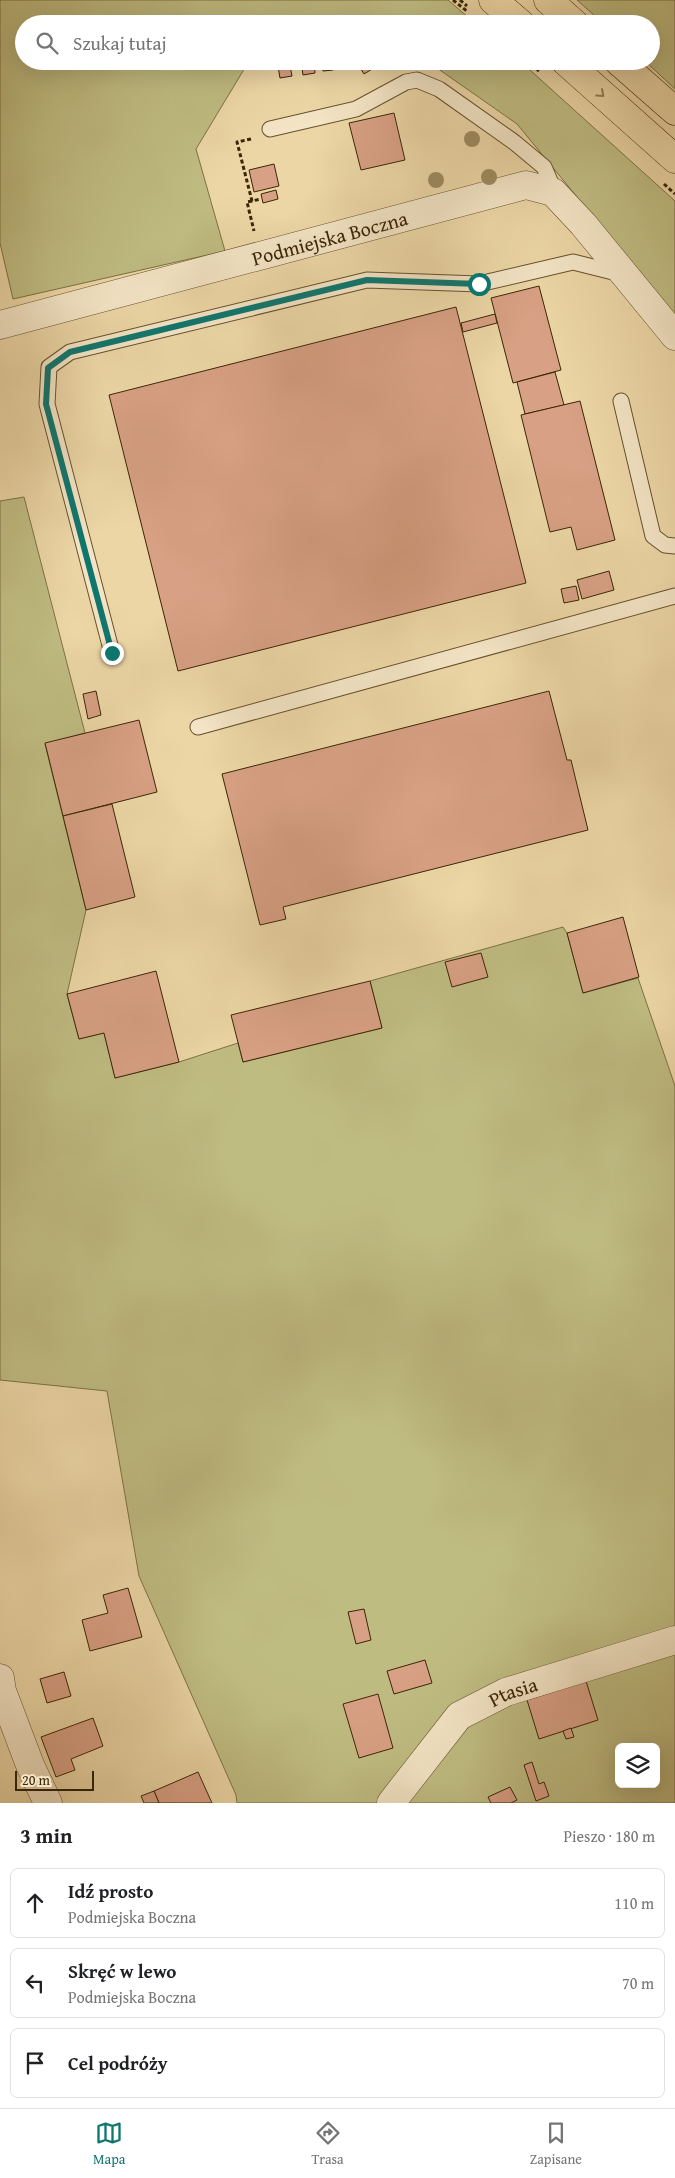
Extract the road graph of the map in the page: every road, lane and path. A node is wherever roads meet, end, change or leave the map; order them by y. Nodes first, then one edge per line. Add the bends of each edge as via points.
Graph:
1 (493, 0) edge
2 (548, 0) edge
3 (511, 15) edge
4 (565, 15) edge
5 (574, 70) edge
6 (628, 70) edge
7 (675, 111) edge
8 (270, 129) joint
9 (675, 159) edge
10 (557, 196) junction
11 (261, 199) dead end
12 (252, 201) junction
13 (255, 235) dead end
14 (625, 275) junction
15 (0, 325) edge
16 (675, 336) edge
17 (620, 401) dead end
18 (675, 546) edge
19 (675, 596) edge
20 (112, 653) dead end
21 (198, 727) dead end
22 (675, 1640) edge
23 (0, 1678) edge
24 (48, 1803) edge
25 (391, 1803) edge

1 - 3 main road
2 - 4 main road
5 -> 9 main road
6 - 7 main road
8 - 10 lane via 356,109 406,82 416,80 439,89 514,142 544,167
8 - 12 path via 266,135 237,142
10 - 14 street, Podmiejska Boczna
10 - 15 street, Podmiejska Boczna via 526,185
11 - 12 path
12 - 13 path via 247,202
14 - 16 street, Podmiejska Boczna
14 - 20 lane via 572,262 479,284 367,280 70,352 48,368 46,404
17 - 18 lane via 654,536 665,545
19 - 21 lane
22 - 25 street, Ptasia via 506,1692 459,1716
23 - 24 street via 30,1765

